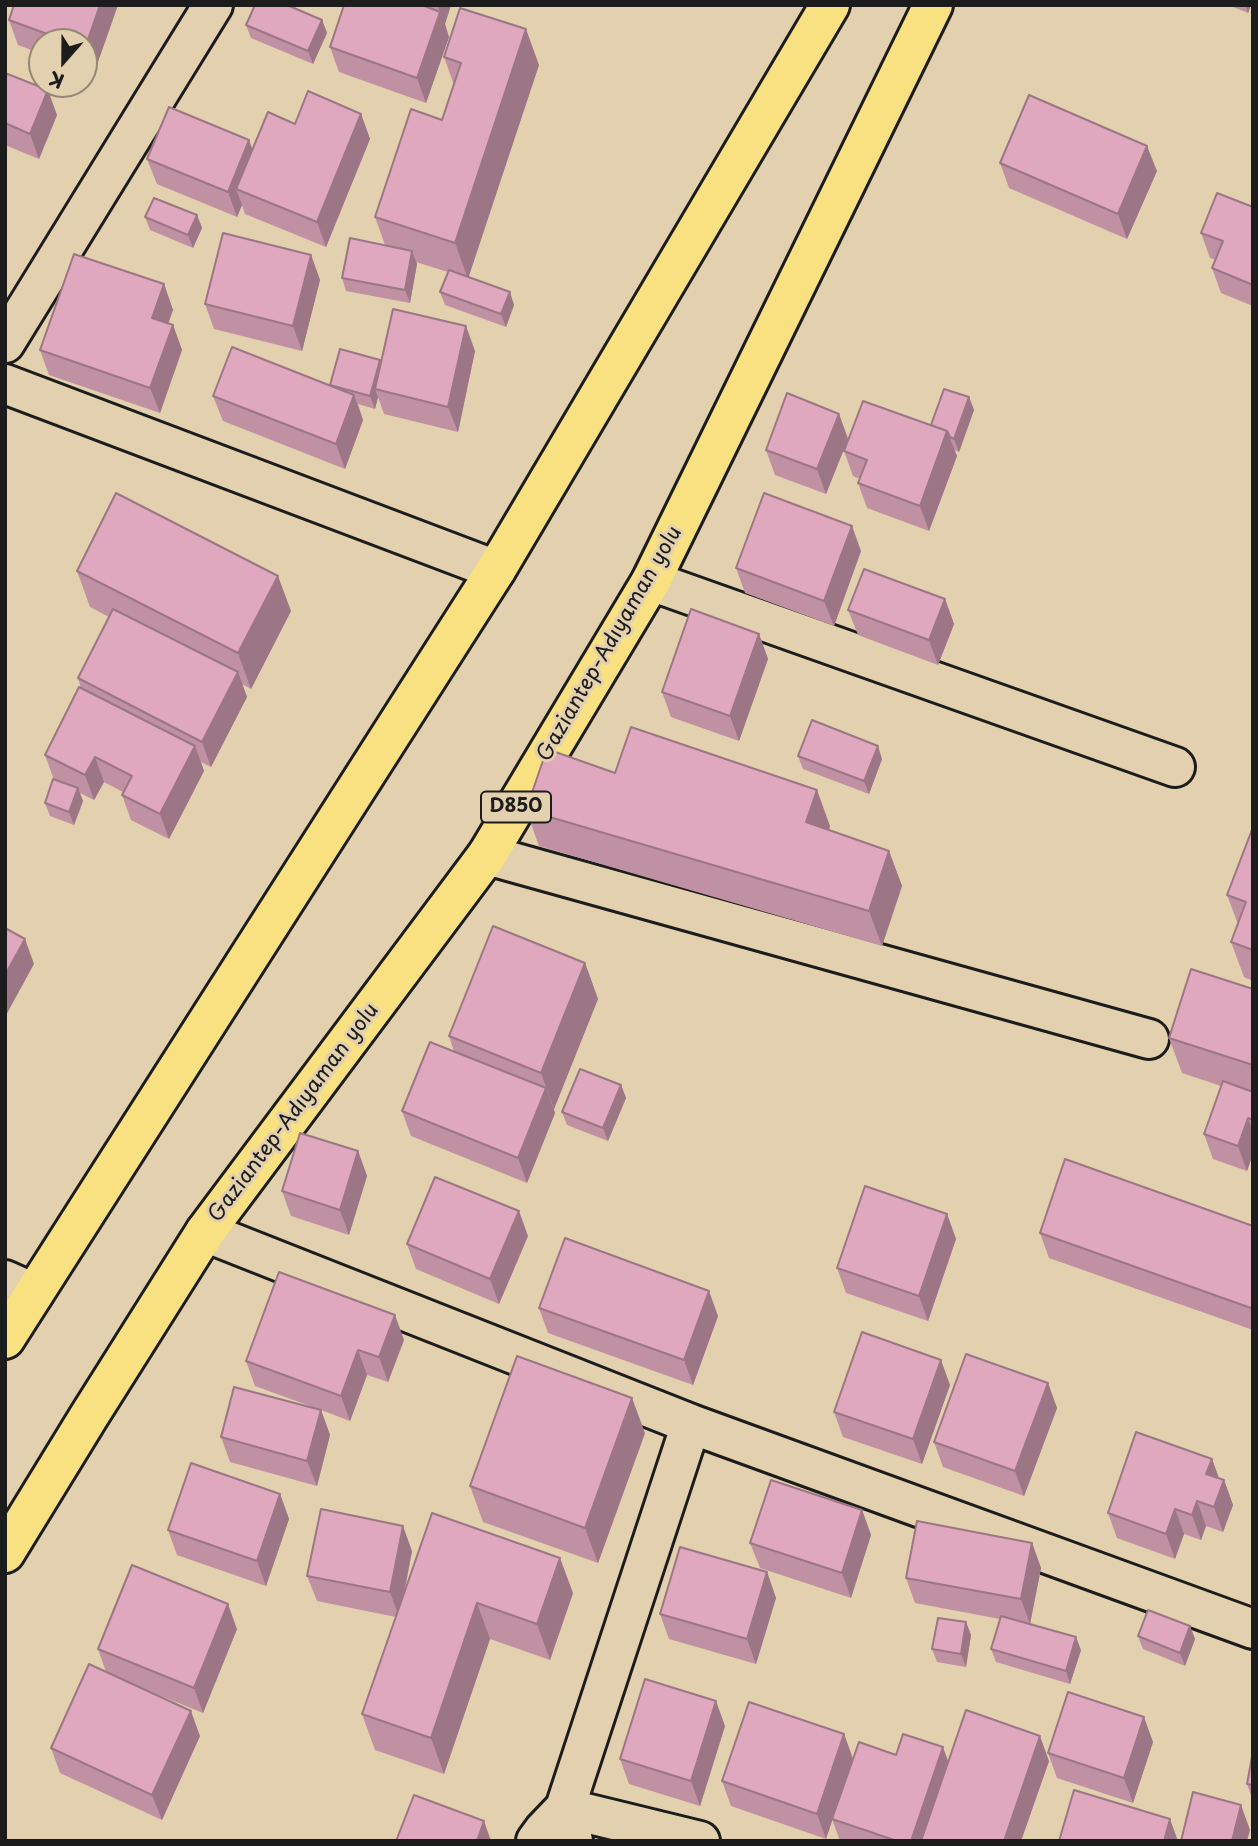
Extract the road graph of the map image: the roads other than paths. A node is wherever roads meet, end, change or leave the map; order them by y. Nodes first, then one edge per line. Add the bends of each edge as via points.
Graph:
1 (213, 5) edge
2 (830, 5) edge
3 (933, 5) edge
4 (5, 343) edge
5 (5, 384) edge
6 (496, 570) junction
7 (651, 581) junction
8 (1175, 767) dead end
9 (487, 855) junction
10 (1149, 1039) dead end
11 (205, 1232) junction
12 (19, 1286) edge
13 (5, 1339) edge
14 (691, 1424) junction
15 (5, 1553) edge
16 (1253, 1629) edge
17 (569, 1824) edge
18 (536, 1841) edge
19 (700, 1841) edge

1 - 4 street
2 - 6 highway
3 - 7 highway, Gaziantep-Adıyaman yolu / D850
5 - 6 street
6 - 12 highway
7 - 8 street
7 - 9 highway, Gaziantep-Adıyaman yolu / D850
9 - 10 street
9 - 11 highway, Gaziantep-Adıyaman yolu / D850
11 - 14 street
11 - 15 highway, Gaziantep-Adıyaman yolu / D850
12 - 13 highway
14 - 16 street
14 - 17 street
17 - 18 street via 544,1830
17 - 19 street

